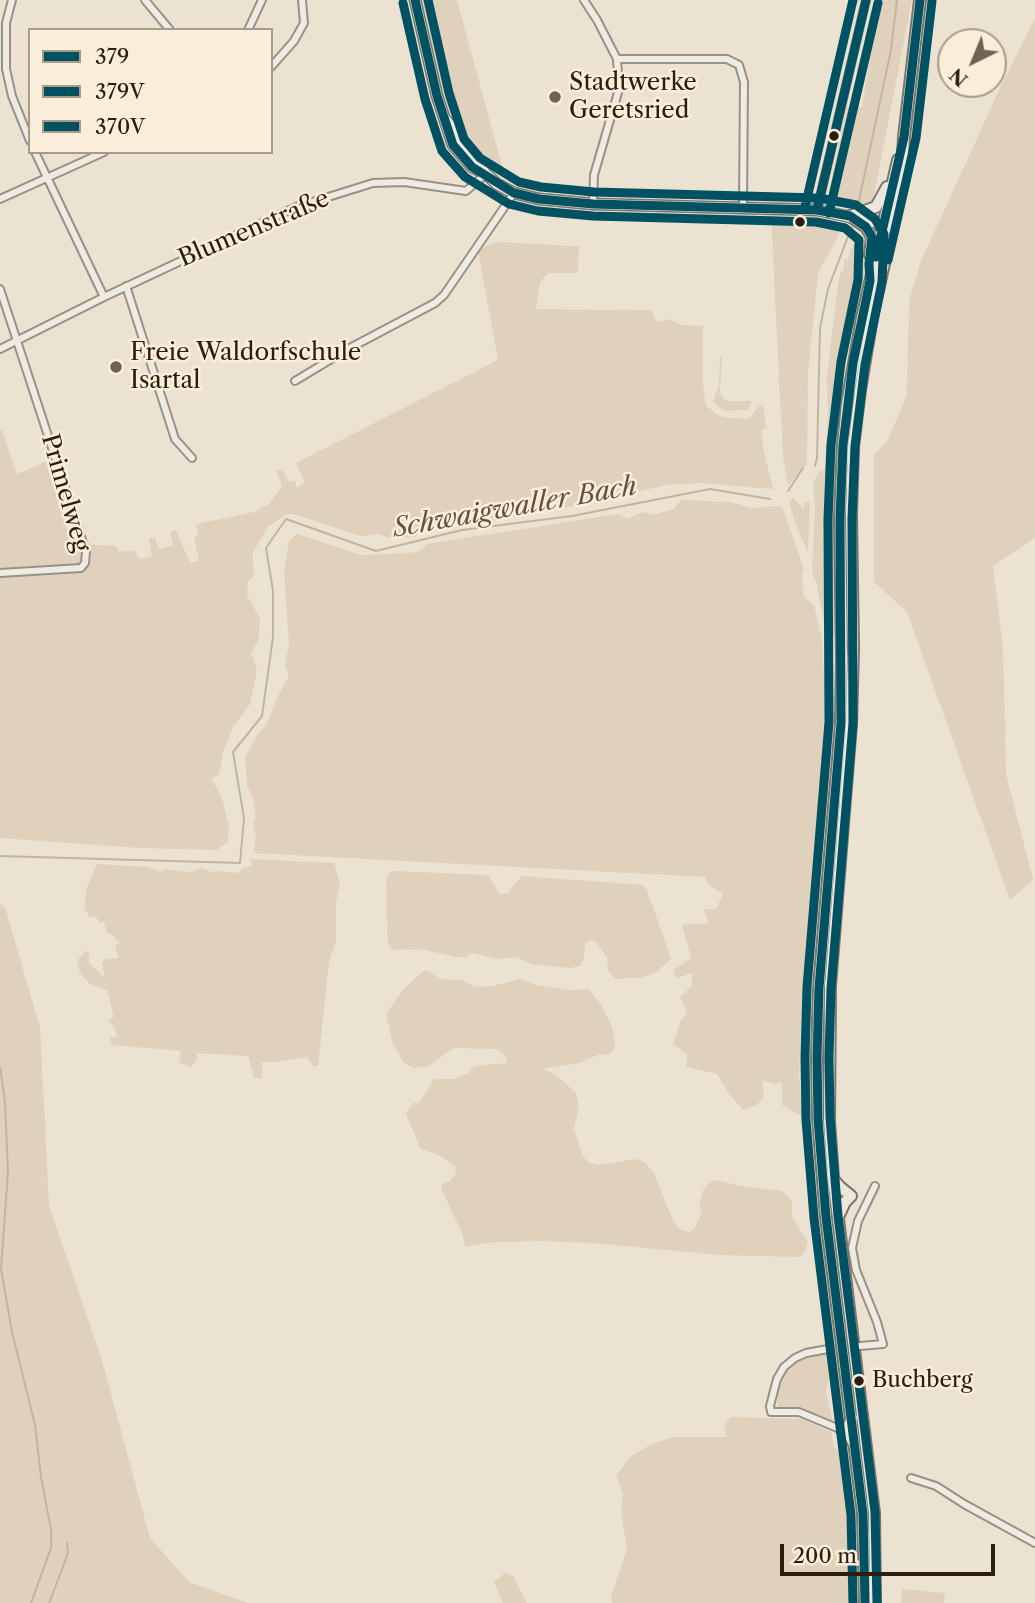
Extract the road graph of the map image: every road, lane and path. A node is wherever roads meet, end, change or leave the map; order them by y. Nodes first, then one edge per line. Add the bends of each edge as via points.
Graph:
1 (12, 0) edge
2 (262, 0) edge
3 (302, 0) edge
4 (415, 0) edge
5 (584, 0) edge
6 (866, 0) edge
7 (920, 0) edge
8 (148, 1) edge
9 (168, 28) edge
10 (249, 28) edge
11 (617, 59) junction
12 (273, 65) edge
13 (28, 136) edge
14 (904, 137) junction
15 (36, 154) edge
16 (100, 154) edge
17 (895, 173) junction
18 (486, 174) junction
19 (48, 178) junction
20 (514, 193) junction
21 (0, 199) edge
22 (593, 204) junction
23 (743, 206) junction
24 (817, 210) junction
25 (850, 216) junction
26 (889, 225) junction
27 (870, 282) junction
28 (126, 286) junction
29 (0, 289) edge
30 (104, 297) junction
31 (18, 341) junction
32 (0, 349) edge
33 (295, 381) dead end
34 (192, 458) dead end
35 (0, 573) edge
36 (832, 1178) junction
37 (875, 1186) dead end
38 (852, 1196) junction
39 (867, 1200) junction
40 (836, 1219) junction
41 (860, 1346) dead end
42 (828, 1349) dead end
43 (852, 1418) junction
44 (842, 1430) junction
45 (856, 1447) junction
46 (911, 1478) dead end
47 (1035, 1543) edge
48 (865, 1603) edge
49 (875, 1603) edge

1 - 13 street via 6,23 6,69
2 - 10 street
3 - 12 street via 304,23
4 - 18 street via 446,120
5 - 11 street
6 - 24 street
7 - 14 main road
8 - 9 street
11 - 22 street via 618,89 594,175
11 - 23 street via 727,59 739,65 744,82
14 - 17 main road
14 - 26 main road via 901,188
15 - 19 street
16 - 19 street
17 - 25 main road via 876,207
17 - 26 main road
18 - 20 street
18 - 28 street, Blumenstraße via 466,191 404,182 361,186 296,207
19 - 21 street
19 - 30 street
20 - 22 street
20 - 33 street via 435,303
22 - 23 street
23 - 24 street
24 - 25 street
25 - 26 street
25 - 27 main road via 872,237
26 - 27 main road
26 - 36 main road via 853,447 851,724 830,986
27 - 43 main road via 853,363 843,445 841,723 817,1057 826,1217
28 - 30 street, Blumenstraße
28 - 34 street via 175,439
29 - 31 street
30 - 31 street, Blumenstraße
31 - 32 street, Blumenstraße
31 - 35 street, Primelweg via 86,556 81,568
36 - 38 main road
36 - 40 main road
37 - 39 street
38 - 39 street
38 - 40 main road
39 - 41 street via 852,1248 883,1344
40 - 49 main road via 874,1513
42 - 44 street via 795,1357 784,1367 771,1412 799,1412
43 - 44 main road
43 - 45 main road
44 - 45 main road
45 - 48 main road
46 - 47 street via 936,1486

